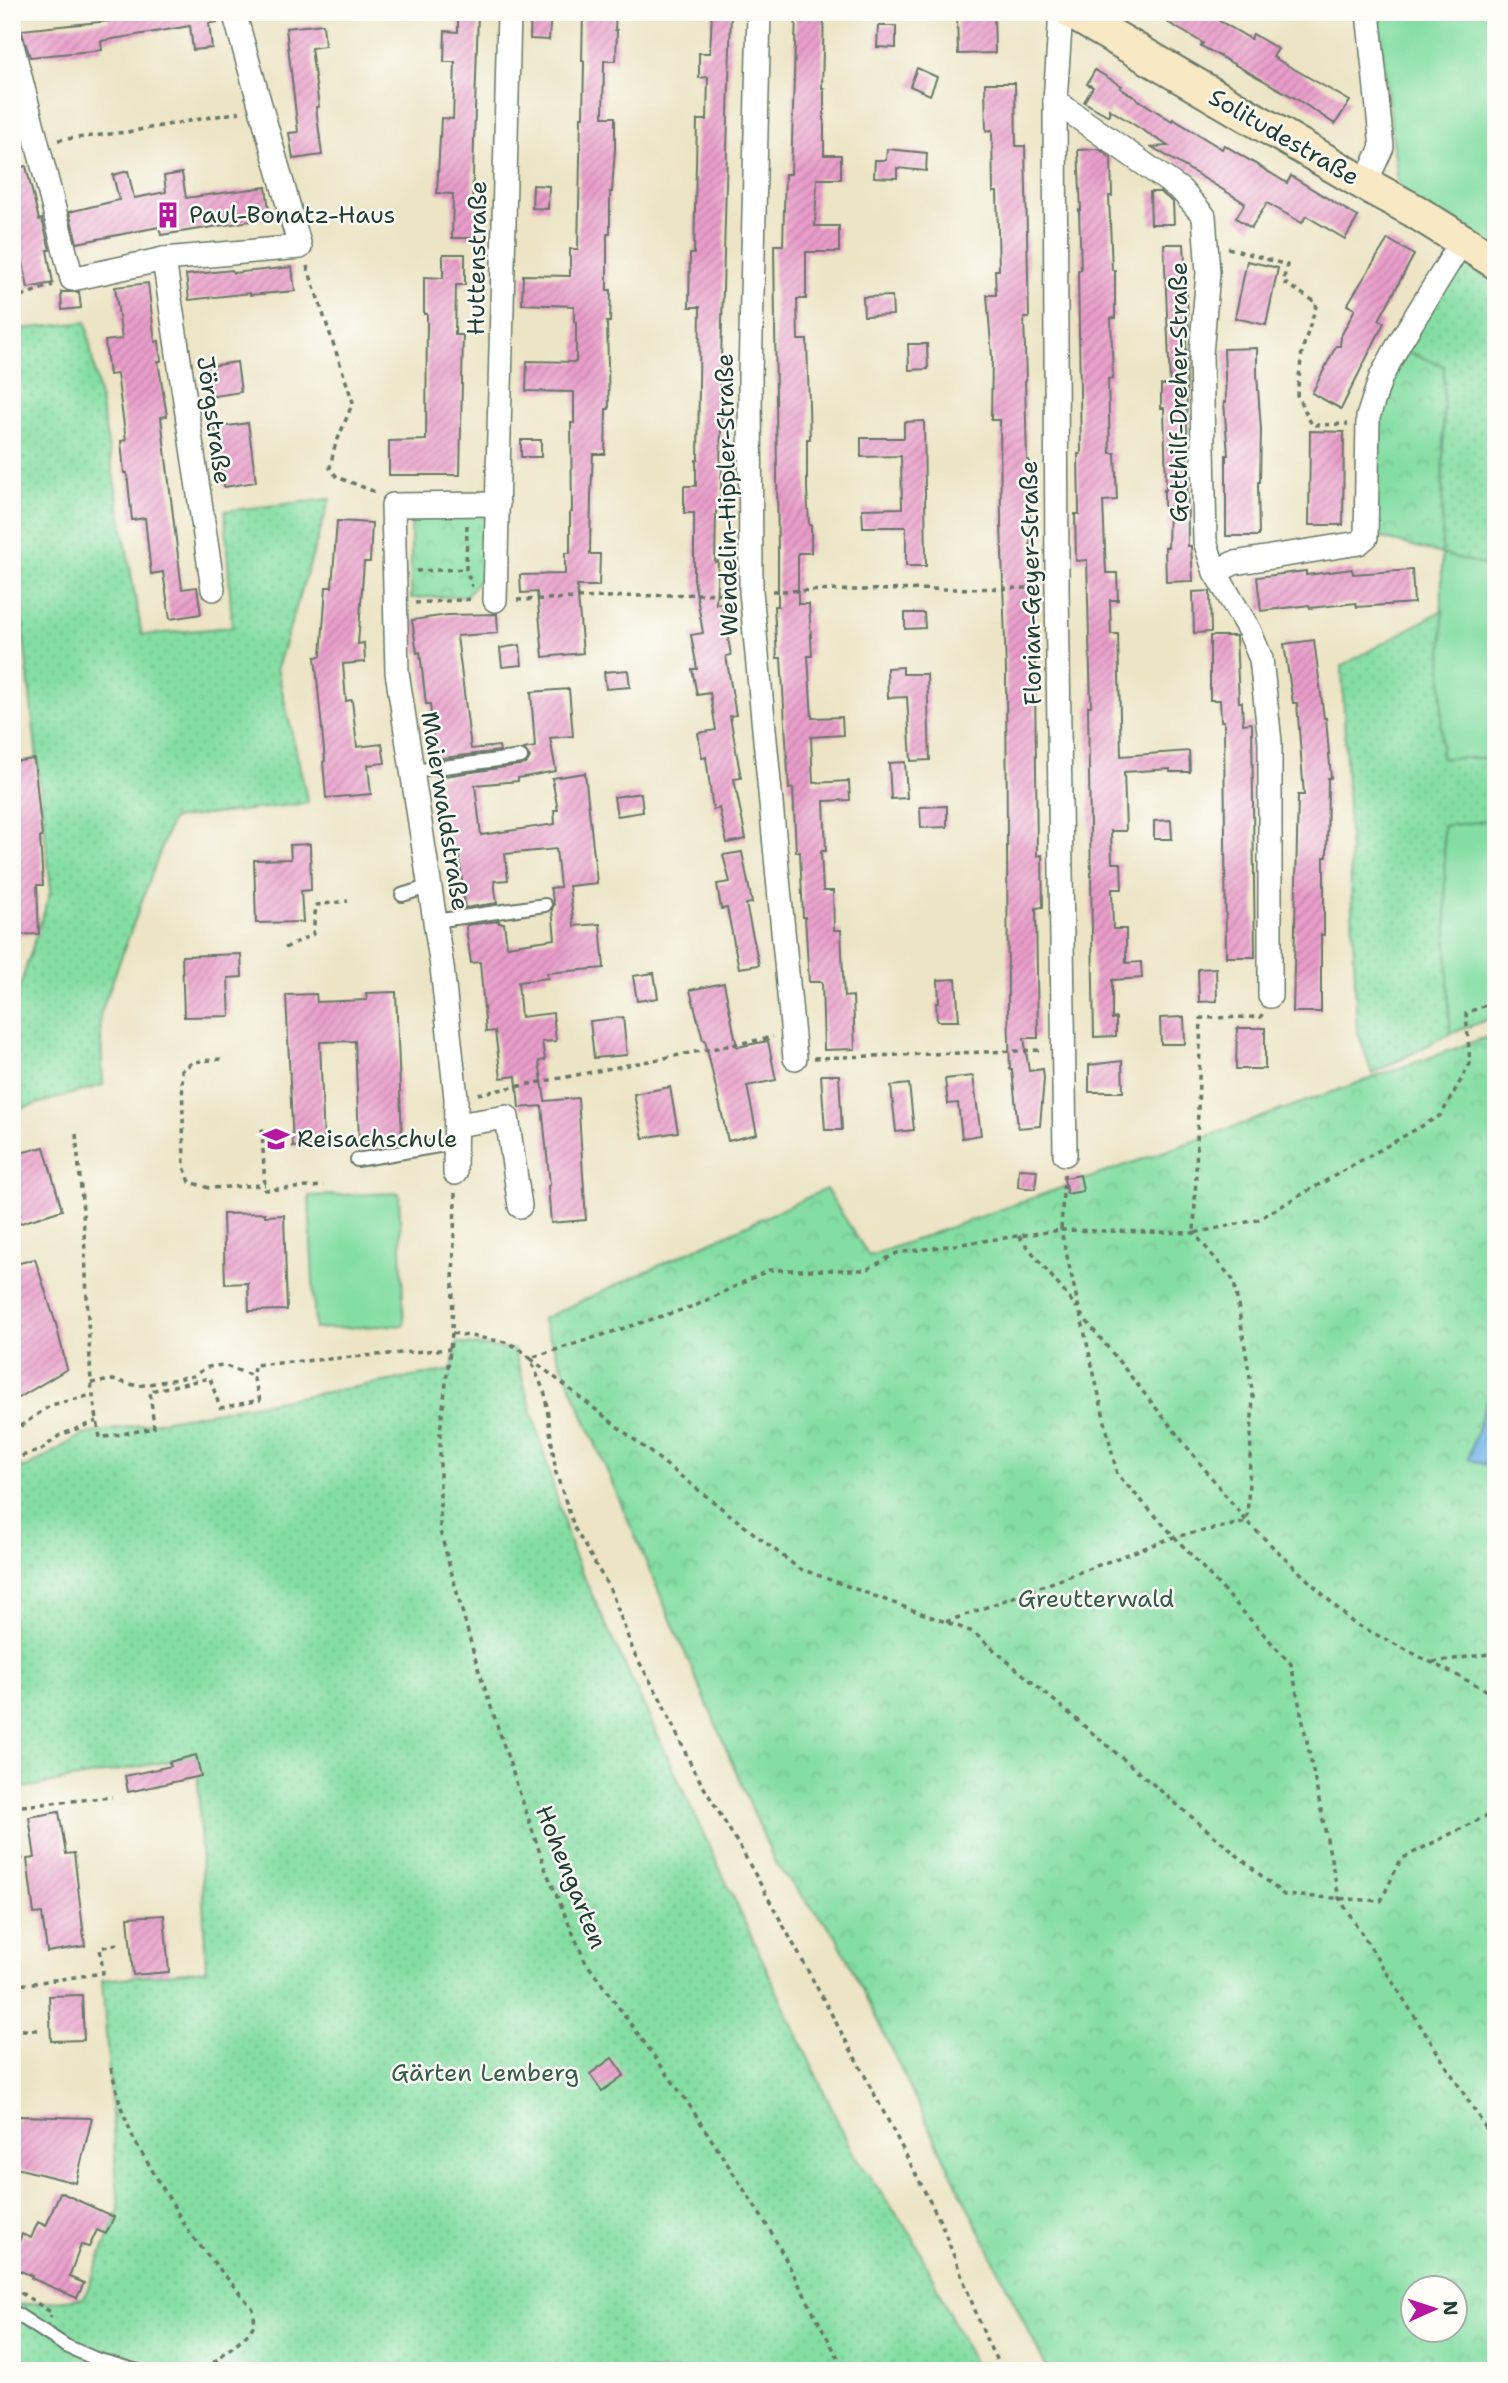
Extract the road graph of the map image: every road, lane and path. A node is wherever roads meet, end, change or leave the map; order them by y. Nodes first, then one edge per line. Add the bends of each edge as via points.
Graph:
1 (234, 12) edge
2 (509, 12) edge
3 (759, 12) edge
4 (1061, 12) edge
5 (1071, 12) edge
6 (1368, 12) edge
7 (12, 45) edge
8 (1055, 101) junction
9 (260, 108) junction
10 (37, 143) junction
11 (1365, 184) junction
12 (1462, 241) junction
13 (1206, 244) junction
14 (300, 247) junction
15 (164, 259) junction
16 (1496, 262) edge
17 (72, 279) junction
18 (12, 299) edge
19 (1368, 424) junction
20 (498, 504) junction
21 (393, 505) junction
22 (467, 520) dead end
23 (466, 569) junction
24 (394, 571) junction
25 (1215, 572) junction
26 (1038, 587) dead end
27 (213, 589) dead end
28 (768, 591) dead end
29 (729, 593) dead end
30 (503, 600) joint
31 (425, 603) dead end
32 (521, 757) dead end
33 (413, 771) junction
34 (430, 886) junction
35 (401, 895) dead end
36 (348, 901) dead end
37 (545, 905) dead end
38 (435, 921) junction
39 (285, 948) dead end
40 (1270, 996) joint
41 (1496, 1001) edge
42 (756, 1040) dead end
43 (1064, 1049) junction
44 (795, 1058) dead end
45 (221, 1059) dead end
46 (839, 1059) dead end
47 (456, 1098) junction
48 (262, 1129) dead end
49 (76, 1134) dead end
50 (456, 1134) junction
51 (1065, 1154) joint
52 (357, 1160) dead end
53 (455, 1173) joint
54 (265, 1185) junction
55 (324, 1186) dead end
56 (520, 1206) dead end
57 (1061, 1230) junction
58 (1194, 1233) junction
59 (1019, 1236) junction
60 (1079, 1311) junction
61 (452, 1333) junction
62 (450, 1349) junction
63 (530, 1358) junction
64 (253, 1376) junction
65 (91, 1383) junction
66 (92, 1395) junction
67 (97, 1421) junction
68 (12, 1432) edge
69 (12, 1459) edge
70 (1247, 1522) junction
71 (1174, 1537) junction
72 (946, 1622) junction
73 (1496, 1653) edge
74 (1431, 1662) junction
75 (1496, 1695) edge
76 (112, 1797) dead end
77 (12, 1807) edge
78 (1496, 1811) edge
79 (23, 1858) dead end
80 (12, 1860) edge
81 (1339, 1898) junction
82 (121, 1943) dead end
83 (12, 1986) edge
84 (12, 2030) edge
85 (37, 2030) dead end
86 (111, 2068) dead end
87 (1496, 2144) edge
88 (12, 2311) edge
89 (138, 2371) edge
90 (203, 2371) edge
91 (845, 2371) edge
92 (1002, 2371) edge

1 - 9 street
2 - 20 street, Huttenstraße
3 - 44 street, Wendelin-Hippler-Straße via 750,374 751,591
4 - 8 street, Florian-Geyer-Straße
5 - 11 main road, Solitudestraße
6 - 11 street via 1382,147
7 - 10 street
8 - 13 street, Gotthilf-Dreher-Straße via 1181,190 1204,216
8 - 43 street, Florian-Geyer-Straße
9 - 10 path
9 - 14 street
10 - 17 street
11 - 12 main road, Solitudestraße
12 - 16 main road, Solitudestraße
12 - 19 street via 1381,377
13 - 19 path via 1287,265 1283,282 1317,303 1297,395 1304,411 1312,425
13 - 25 street, Gotthilf-Dreher-Straße via 1208,273 1200,354 1205,541
14 - 15 street
14 - 21 path via 353,401 330,468 337,477 377,492
15 - 17 street
15 - 27 street, Jörgstraße
17 - 18 path
19 - 25 street via 1366,537 1359,543 1234,563
20 - 21 street
20 - 30 street, Huttenstraße
21 - 24 street, Maierwaldstraße
22 - 23 path
23 - 24 path
23 - 31 path via 476,599
24 - 33 street, Maierwaldstraße via 397,673
25 - 40 street, Gotthilf-Dreher-Straße via 1261,659 1270,742
26 - 28 path
29 - 30 path
32 - 33 lane
33 - 34 street, Maierwaldstraße
34 - 35 lane
34 - 38 street, Maierwaldstraße
36 - 39 path via 316,905 313,934
37 - 38 lane
38 - 47 street, Maierwaldstraße
40 - 58 path via 1261,1017 1201,1018
41 - 58 path via 1466,1013 1470,1064 1441,1115 1257,1220
42 - 47 path
43 - 46 path
43 - 51 street, Florian-Geyer-Straße
45 - 54 path via 194,1062 182,1070 184,1167 190,1182 209,1188
47 - 50 street, Maierwaldstraße
48 - 54 path
49 - 65 path
50 - 52 lane
50 - 53 street, Maierwaldstraße
50 - 56 street via 507,1117
51 - 57 path
53 - 61 path, Hohengarten
54 - 55 path via 265,1190
57 - 58 path
57 - 59 path
57 - 60 path
58 - 70 path via 1234,1280 1253,1396
59 - 60 path
59 - 63 path via 897,1253 866,1270 769,1270 697,1306
60 - 70 path
60 - 71 path via 1117,1474
61 - 62 path, Hohengarten
61 - 63 path via 505,1342
62 - 64 path via 254,1365
62 - 91 path, Hohengarten via 440,1432 440,1531 477,1665 546,1871 585,1961 686,2100 770,2230
63 - 72 path via 798,1568
63 - 92 path via 545,1394 556,1473 575,1529 611,1591 634,1653 693,1769 814,1982 941,2222
64 - 65 path via 223,1365 138,1386 113,1380
64 - 67 path via 260,1400 220,1408 210,1378 150,1391 154,1428 100,1438
65 - 66 path
66 - 67 path
66 - 68 path via 51,1405
67 - 69 path via 60,1435 41,1450
70 - 71 path
70 - 74 path via 1353,1623
71 - 72 path
71 - 81 path via 1291,1664
72 - 81 path via 973,1632 1284,1895
73 - 74 path
74 - 75 path
76 - 77 path
78 - 81 path via 1402,1859 1381,1900
79 - 80 path
81 - 87 path
82 - 83 path via 100,1948 103,1973
84 - 85 path
86 - 90 path via 134,2140 191,2235 253,2309 255,2323 249,2333
88 - 89 lane via 66,2346

